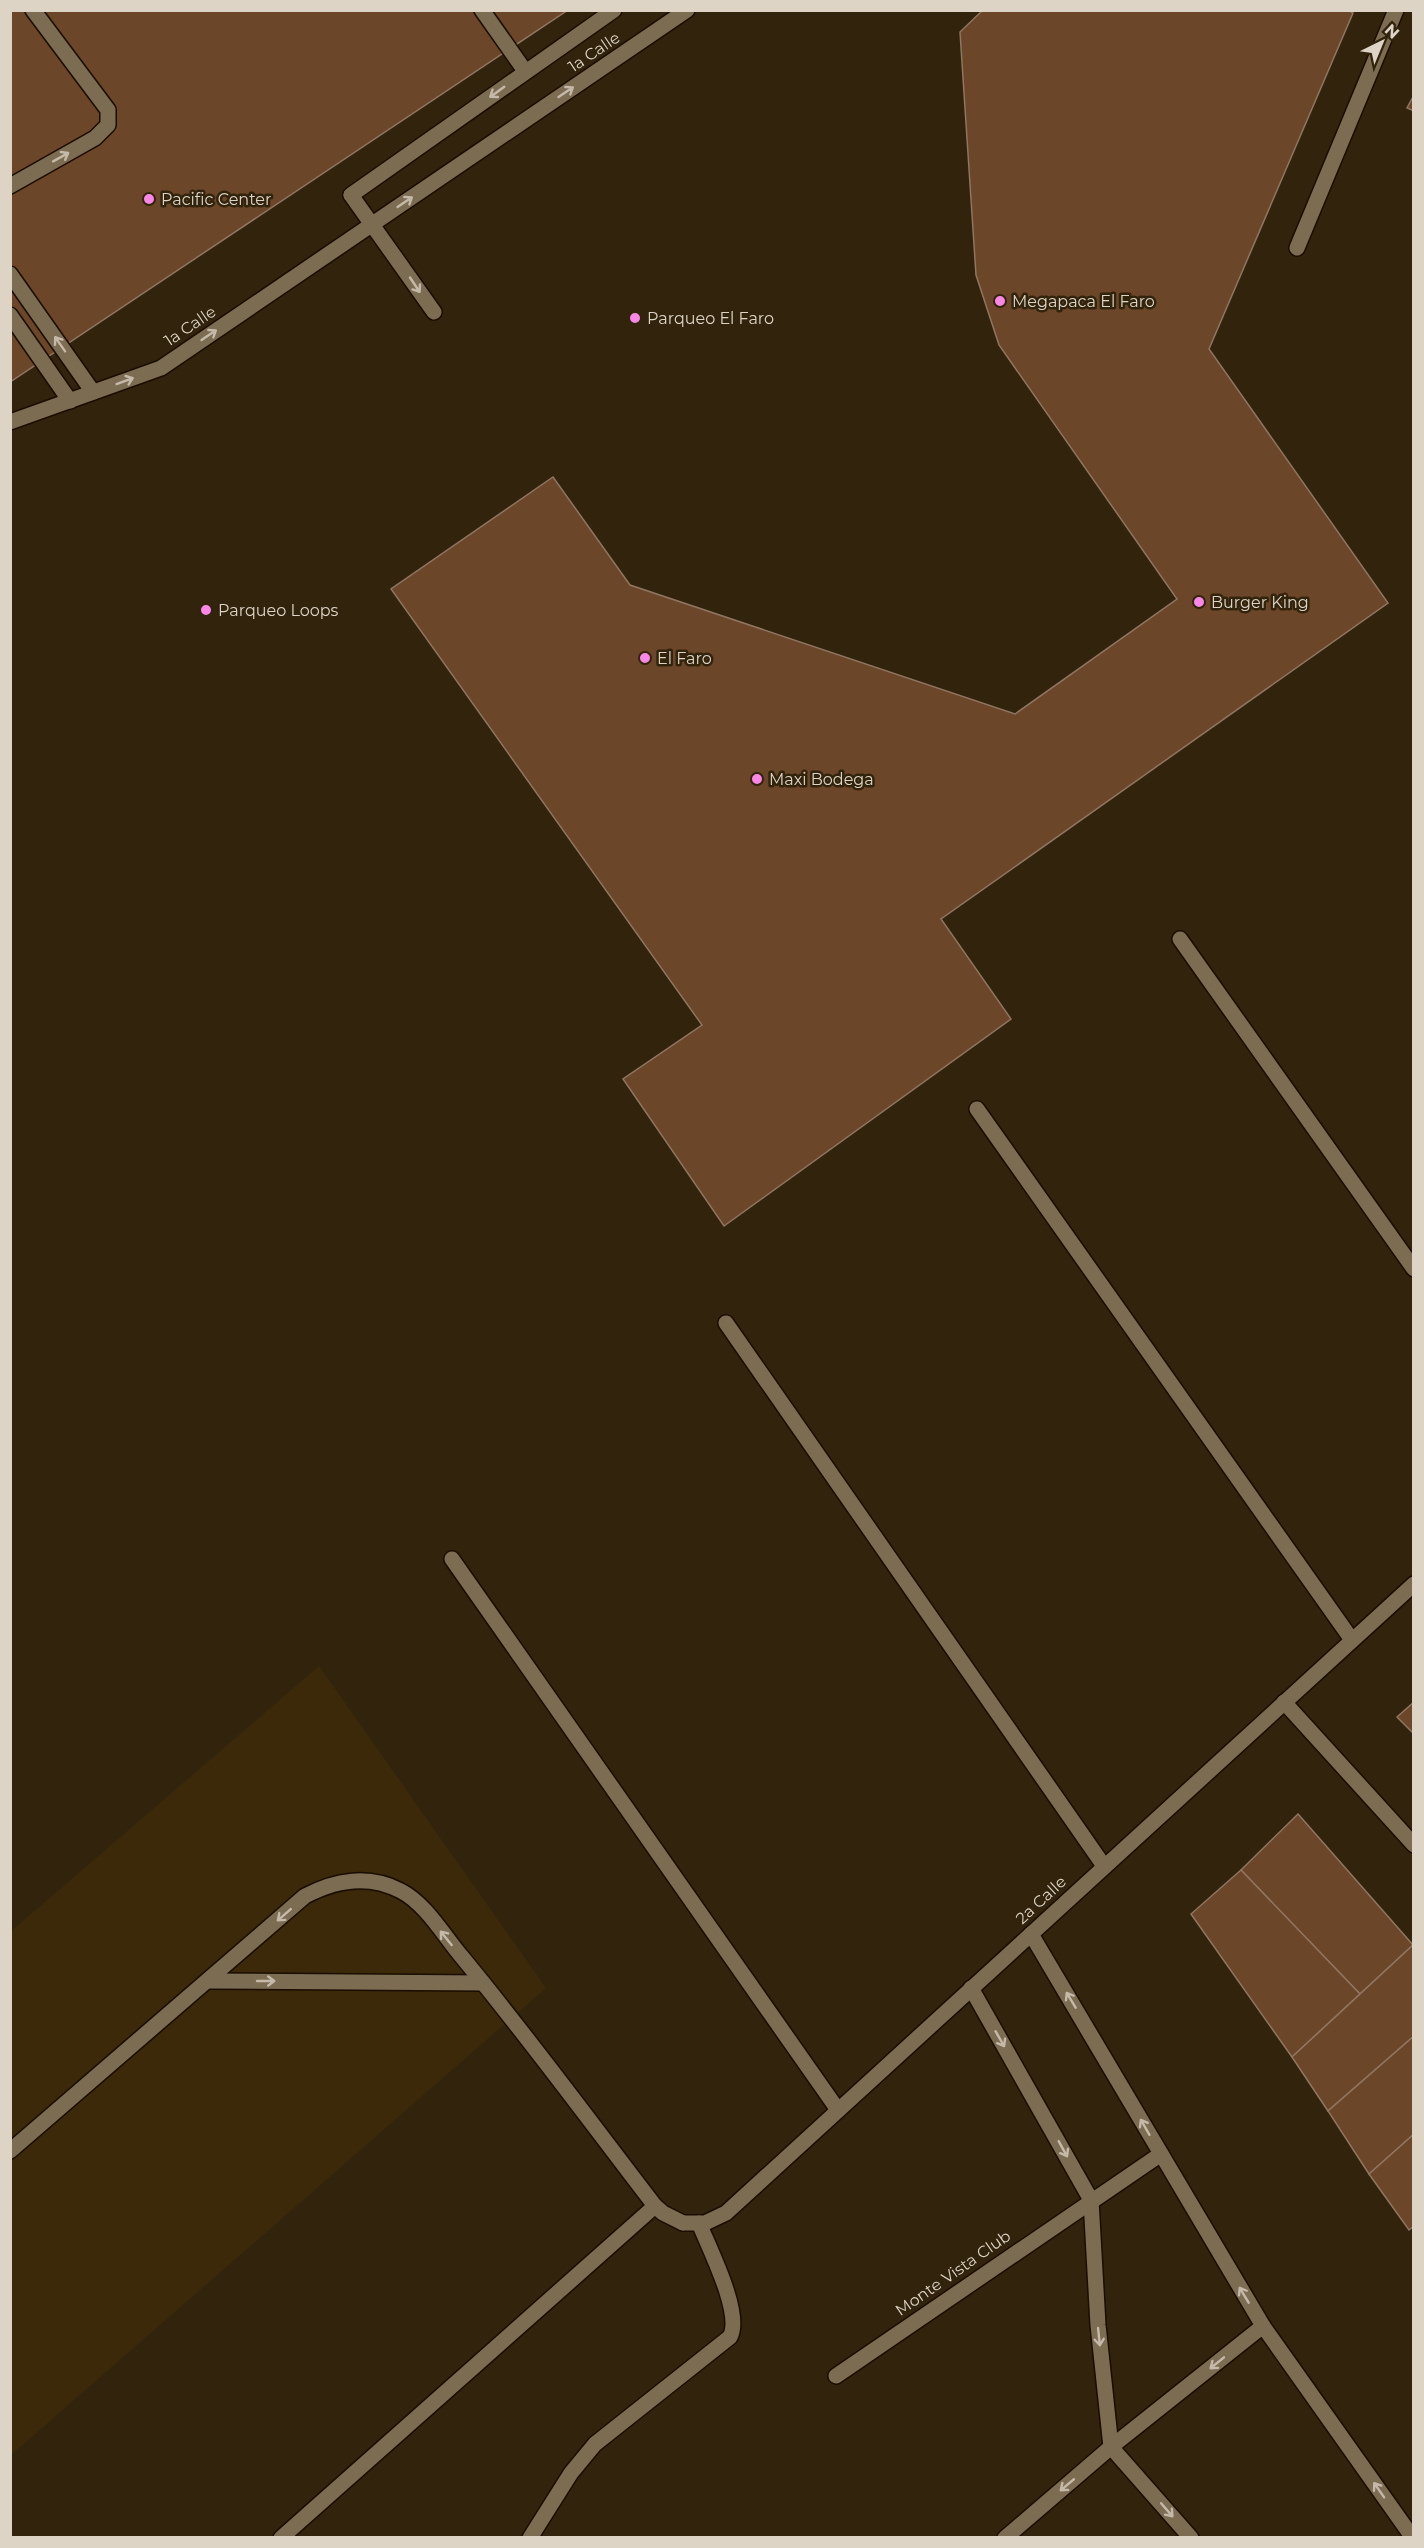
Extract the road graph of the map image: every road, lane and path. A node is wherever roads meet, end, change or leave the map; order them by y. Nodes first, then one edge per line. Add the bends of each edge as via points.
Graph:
1 (33, 10) edge
2 (482, 10) edge
3 (614, 10) edge
4 (687, 10) edge
5 (1396, 10) edge
6 (525, 71) junction
7 (10, 186) edge
8 (371, 224) junction
9 (1297, 248) dead end
10 (10, 274) edge
11 (434, 312) dead end
12 (10, 315) edge
13 (93, 392) junction
14 (70, 401) junction
15 (10, 422) edge
16 (1180, 939) dead end
17 (977, 1109) dead end
18 (1413, 1269) edge
19 (726, 1323) dead end
20 (452, 1558) dead end
21 (1413, 1584) edge
22 (1352, 1640) junction
23 (1284, 1702) junction
24 (1413, 1845) edge
25 (1104, 1866) junction
26 (1031, 1934) junction
27 (208, 1981) junction
28 (483, 1983) junction
29 (971, 1988) junction
30 (838, 2110) junction
31 (10, 2151) edge
32 (1161, 2154) junction
33 (1091, 2200) junction
34 (655, 2206) junction
35 (699, 2223) junction
36 (1263, 2326) junction
37 (836, 2376) dead end
38 (1111, 2447) junction
39 (281, 2538) edge
40 (530, 2538) edge
41 (1005, 2538) edge
42 (1191, 2538) edge
43 (1413, 2538) edge

7 -> 1 street via 95,138 108,124 108,110
2 - 6 street
3 - 6 street, 1a Calle
8 -> 4 street, 1a Calle
5 - 9 street
6 -> 8 street, 1a Calle via 351,195
8 -> 11 street, 1a Calle
13 -> 8 street, 1a Calle via 161,368
13 -> 10 street
12 - 14 street
13 - 14 street, 1a Calle
14 - 15 street, 1a Calle
16 - 18 street
17 - 22 street
19 - 25 street
20 - 30 street
21 - 22 street, 2a Calle
22 - 23 street, 2a Calle
23 - 24 street
23 - 25 street, 2a Calle
25 - 26 street, 2a Calle
26 - 29 street, 2a Calle
32 -> 26 street
27 -> 28 street
28 -> 27 street via 417,1903 401,1891 363,1880 323,1886 305,1896
27 - 31 street
28 - 34 street
29 - 30 street, 2a Calle
29 -> 33 street
30 - 35 street, 2a Calle via 726,2213
32 - 33 street, Monte Vista Club
36 -> 32 street
33 - 37 street, Monte Vista Club
33 -> 38 street via 1098,2325
34 - 35 street, 2a Calle via 672,2219
34 - 39 street
35 - 40 street via 730,2303 734,2331 595,2444
36 -> 38 street
43 -> 36 street
38 -> 41 street
38 -> 42 street

